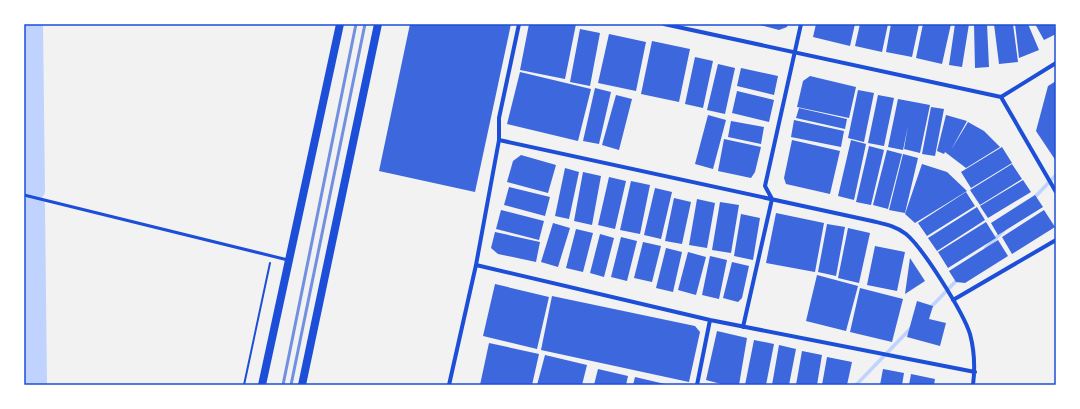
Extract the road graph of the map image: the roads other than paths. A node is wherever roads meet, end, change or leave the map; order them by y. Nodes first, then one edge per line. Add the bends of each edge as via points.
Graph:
1 (340, 24) edge
2 (378, 24) edge
3 (519, 24) edge
4 (664, 24) edge
5 (801, 24) edge
6 (795, 52) junction
7 (1056, 63) edge
8 (1000, 97) junction
9 (499, 140) junction
10 (1056, 192) edge
11 (24, 195) edge
12 (772, 199) junction
13 (1056, 240) edge
14 (289, 260) junction
15 (476, 265) junction
16 (953, 300) junction
17 (710, 320) junction
18 (743, 326) junction
19 (975, 372) junction
20 (262, 385) edge
21 (302, 385) edge
22 (449, 385) edge
23 (697, 385) edge
24 (973, 385) edge

1 - 14 main road
2 - 21 main road
3 - 9 street via 500,118
4 - 6 street
5 - 6 street
6 - 8 street
6 - 12 street via 765,186
7 - 8 street
8 - 10 street
9 - 12 street
9 - 15 street
11 - 14 lane
12 - 16 street via 897,228 915,243
12 - 18 street
13 - 16 street
14 - 20 main road
15 - 17 street
15 - 22 street
16 - 19 street via 970,334
17 - 18 street
17 - 23 street
18 - 19 street
19 - 24 street

